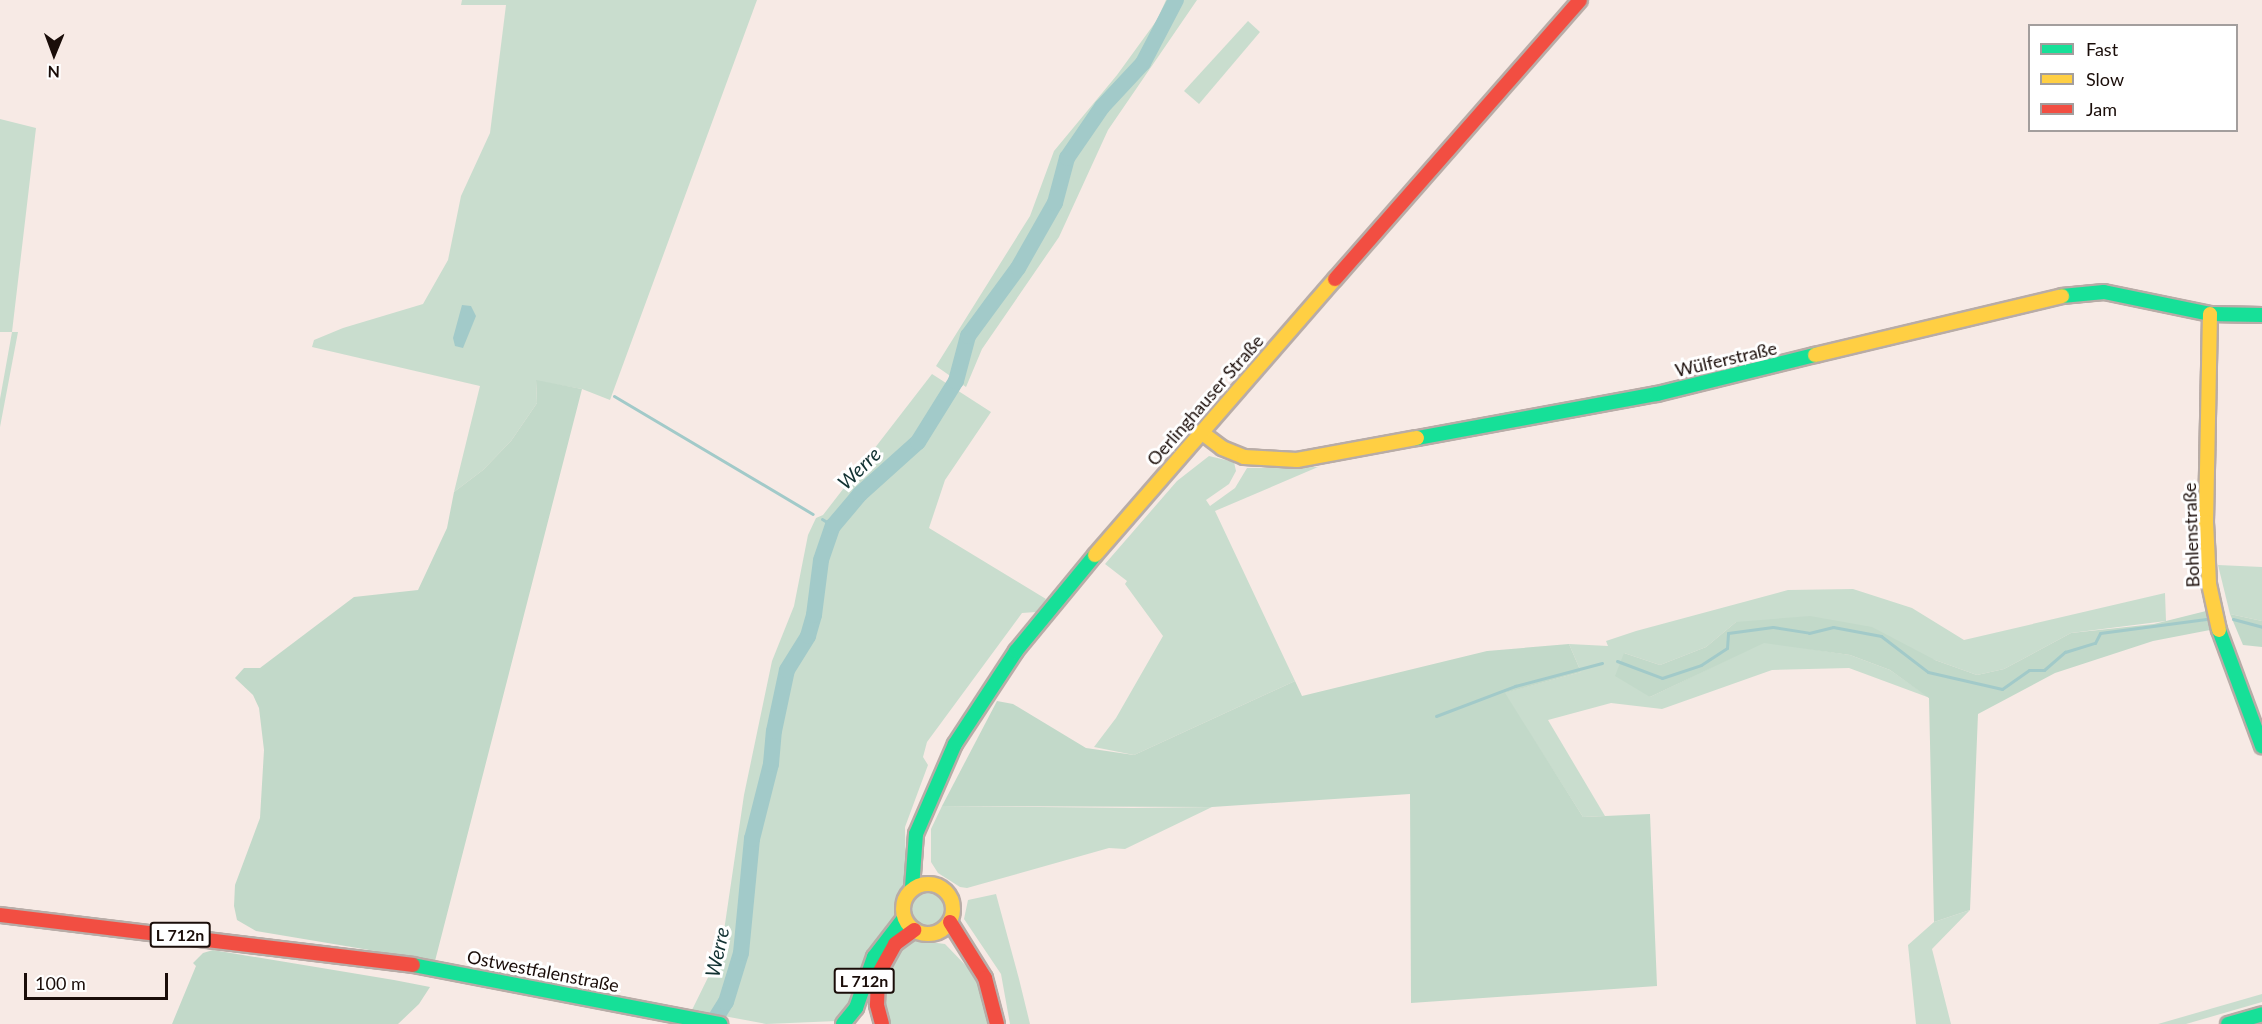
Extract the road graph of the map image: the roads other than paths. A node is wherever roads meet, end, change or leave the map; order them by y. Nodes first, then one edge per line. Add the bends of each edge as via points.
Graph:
1 (1580, 0) edge
2 (2210, 314) junction
3 (2262, 315) edge
4 (1201, 432) junction
5 (2262, 746) edge
6 (916, 859) junction
7 (932, 884) junction
8 (912, 888) junction
9 (0, 915) edge
10 (904, 918) junction
11 (950, 922) junction
12 (914, 930) junction
13 (938, 932) junction
14 (964, 948) junction
15 (397, 967) junction
16 (2262, 1014) edge
17 (660, 1024) edge
18 (720, 1024) edge
19 (843, 1024) edge
20 (882, 1024) edge
21 (997, 1024) edge
22 (2228, 1024) edge

1 - 4 main road, Oerlinghauser Straße
2 - 3 main road, Wülferstraße
2 - 4 main road, Wülferstraße via 2104,292 2057,296 1657,394 1297,460 1244,457 1222,448
2 - 5 main road, Bohlenstraße via 2206,522 2209,584 2218,629
4 - 6 main road, Oerlinghauser Straße via 1040,620 990,688 925,806 916,834
6 - 7 main road
6 - 8 main road, Oerlinghauser Straße
7 - 8 main road
7 - 11 main road via 951,898
8 - 10 main road via 904,898
9 - 15 main road, Ostwestfalenstraße / L 712n via 131,928
10 - 12 main road
10 - 19 main road, L 712n via 874,957 856,1008
11 - 13 main road
11 - 14 main road
12 - 13 main road
12 - 20 main road, L 712n via 895,944 878,975 877,1005
13 - 14 main road
14 - 21 main road via 988,984
15 - 17 main road, Ostwestfalenstraße / L 712n
15 - 18 main road, Ostwestfalenstraße / L 712n
16 - 22 main road

